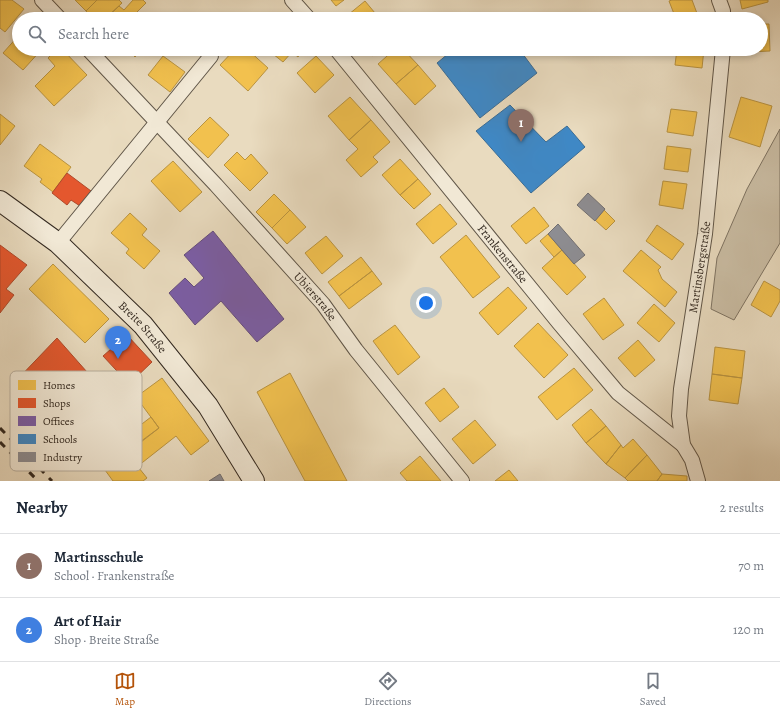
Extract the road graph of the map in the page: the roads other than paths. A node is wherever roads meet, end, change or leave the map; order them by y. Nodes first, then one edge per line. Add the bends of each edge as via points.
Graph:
1 (42, 0) edge
2 (292, 0) edge
3 (719, 0) edge
4 (53, 12) edge
5 (303, 12) edge
6 (723, 12) edge
7 (95, 56) edge
8 (211, 56) dead end
9 (342, 56) edge
10 (722, 56) edge
11 (157, 121) junction
12 (0, 201) edge
13 (58, 243) junction
14 (683, 445) junction
15 (254, 481) edge
16 (462, 481) edge
17 (698, 481) edge

1 - 4 street
2 - 5 street
3 - 6 street
7 - 11 street, Ubierstraße
8 - 11 street
9 - 14 street, Frankenstraße via 618,393
10 - 14 street, Martinsbergstraße via 705,234 681,389 679,416
11 - 13 street
11 - 16 street, Ubierstraße via 323,304 356,350
12 - 13 street, Breite Straße
13 - 15 street, Breite Straße via 143,325 208,406
14 - 17 street, Martinsbergstraße via 692,460

